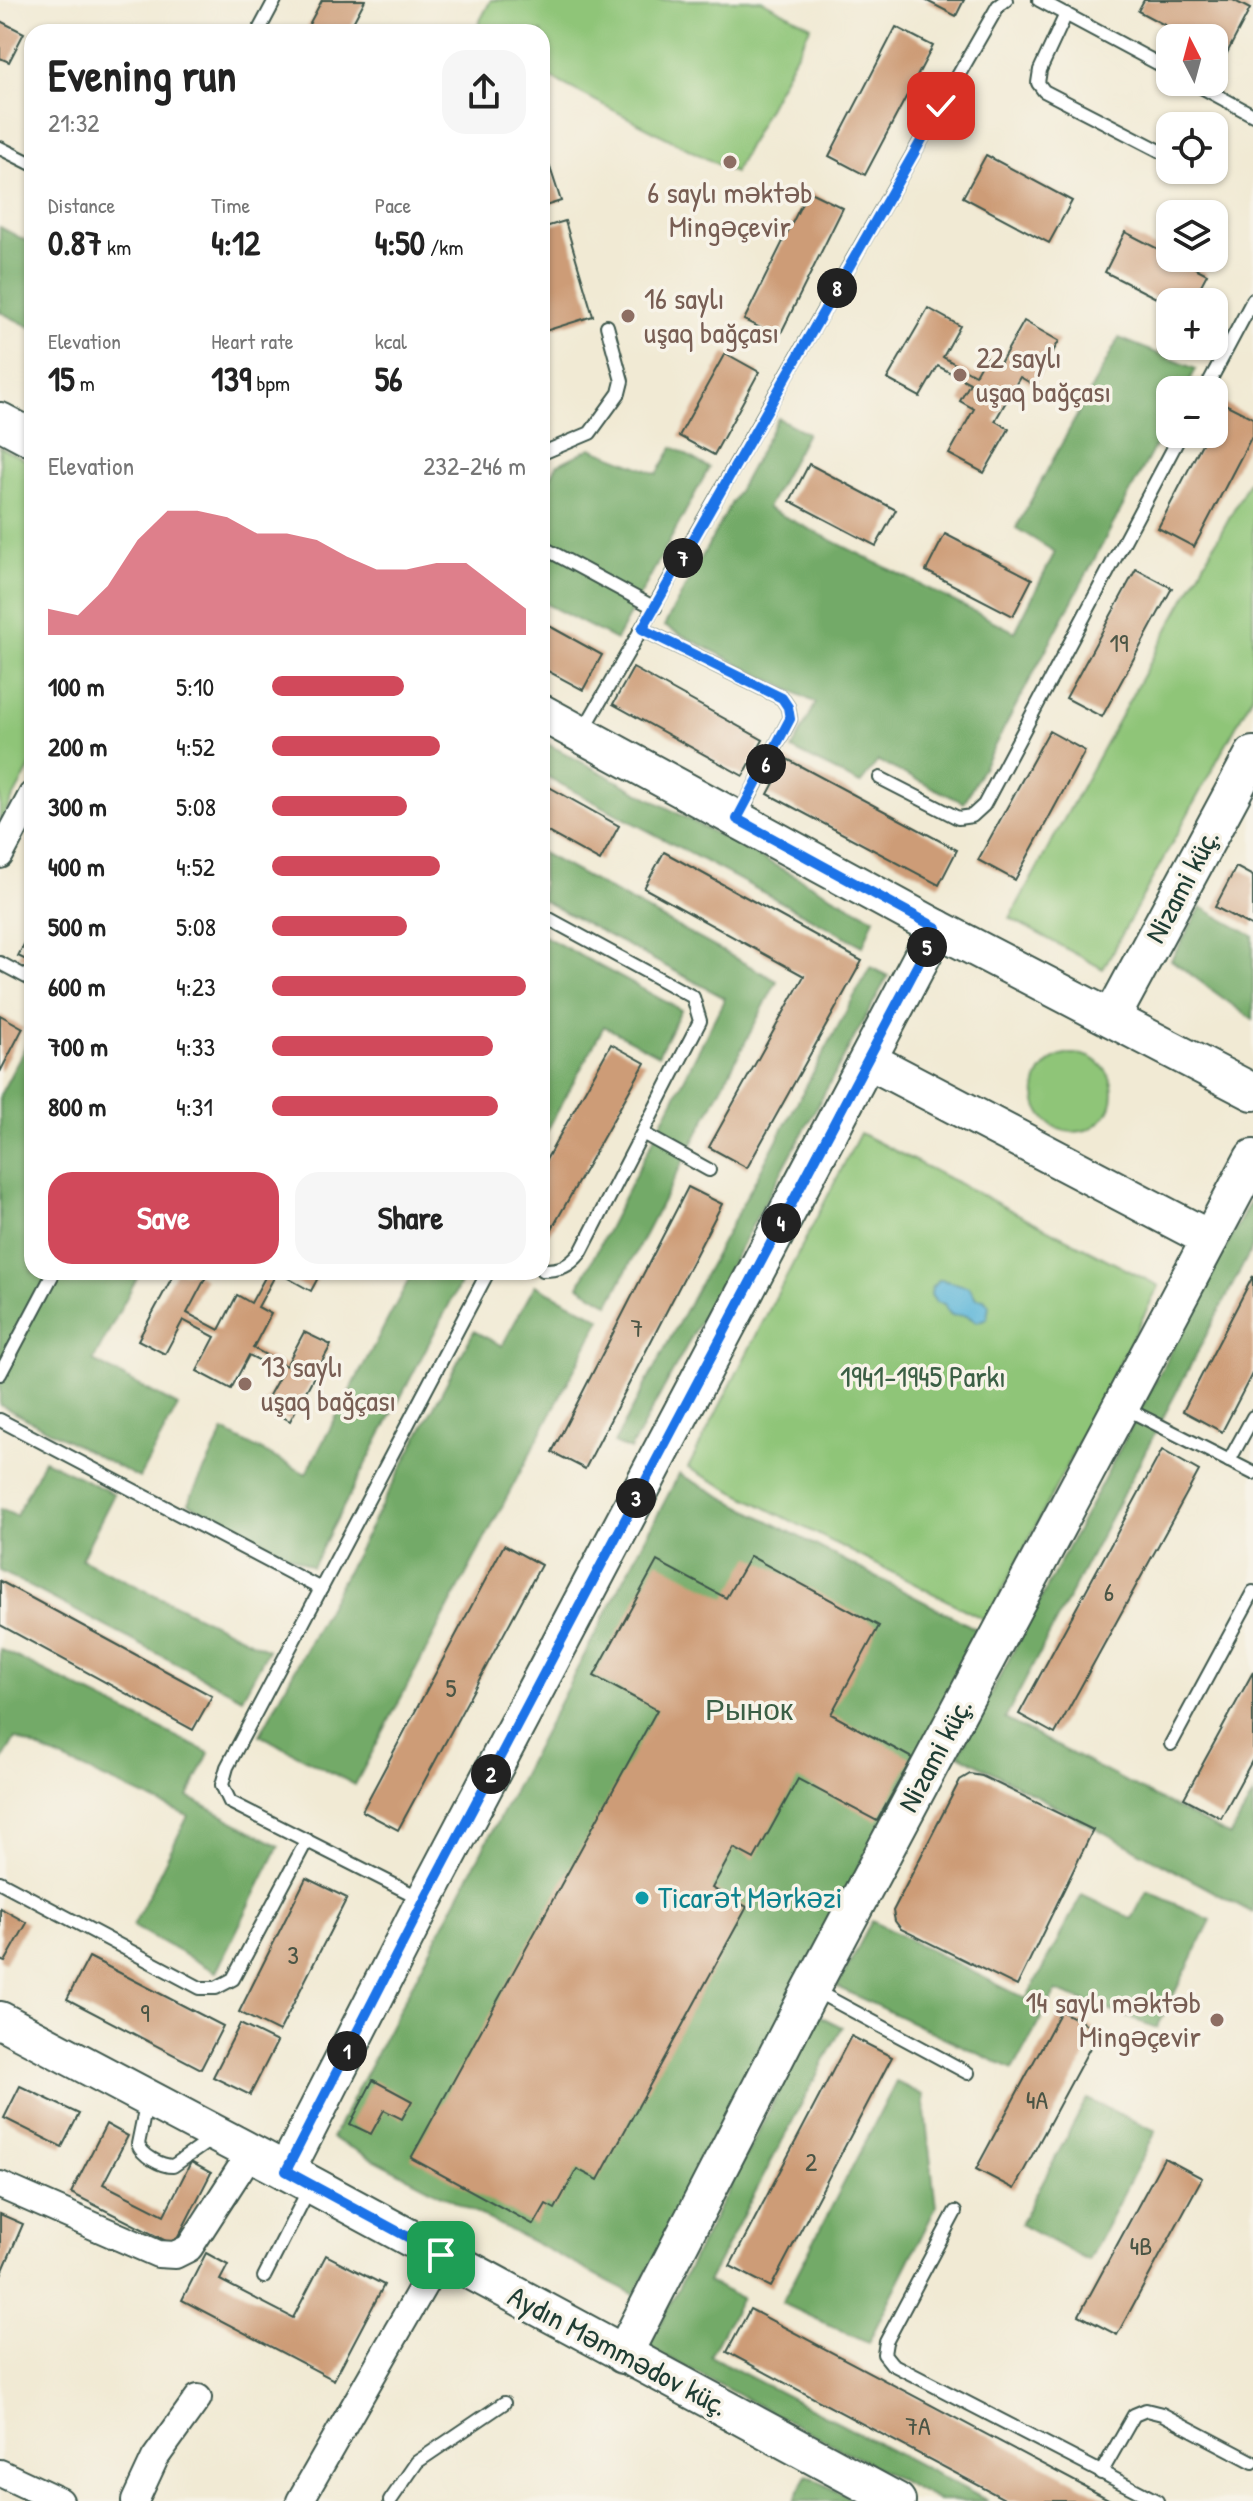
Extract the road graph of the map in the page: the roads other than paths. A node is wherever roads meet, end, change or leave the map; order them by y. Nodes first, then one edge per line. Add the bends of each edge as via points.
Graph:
1 (275, 0) edge
2 (1006, 0) edge
3 (1039, 0) edge
4 (1066, 14) junction
5 (262, 24) edge
6 (1156, 62) edge
7 (1218, 96) edge
8 (1253, 115) edge
9 (0, 148) edge
10 (1156, 149) edge
11 (24, 160) edge
12 (1253, 300) edge
13 (607, 326) dead end
14 (1212, 376) edge
15 (0, 421) edge
16 (24, 434) edge
17 (1174, 448) edge
18 (550, 451) edge
19 (550, 551) edge
20 (655, 608) junction
21 (642, 629) junction
22 (550, 717) edge
23 (582, 734) junction
24 (1253, 755) edge
25 (880, 778) dead end
26 (24, 810) edge
27 (737, 819) junction
28 (0, 855) edge
29 (550, 919) edge
30 (937, 928) junction
31 (0, 963) edge
32 (24, 976) edge
33 (1112, 1017) junction
34 (868, 1060) junction
35 (1253, 1092) edge
36 (644, 1134) junction
37 (1253, 1158) edge
38 (709, 1170) dead end
39 (1210, 1239) junction
40 (550, 1270) edge
41 (50, 1280) edge
42 (484, 1280) edge
43 (0, 1374) edge
44 (1120, 1406) junction
45 (1253, 1417) edge
46 (0, 1420) edge
47 (1229, 1461) junction
48 (1253, 1473) edge
49 (321, 1589) junction
50 (1253, 1592) edge
51 (1171, 1744) dead end
52 (307, 1840) junction
53 (0, 1882) edge
54 (424, 1901) junction
55 (811, 1989) junction
56 (0, 2020) edge
57 (968, 2073) dead end
58 (148, 2097) junction
59 (218, 2134) junction
60 (251, 2152) junction
61 (299, 2178) junction
62 (0, 2185) edge
63 (955, 2212) dead end
64 (441, 2255) junction
65 (264, 2277) dead end
66 (623, 2355) junction
67 (198, 2398) dead end
68 (504, 2403) dead end
69 (1253, 2462) edge
70 (0, 2473) edge
71 (1101, 2473) junction
72 (1136, 2496) edge
73 (307, 2499) edge
74 (60, 2501) edge
75 (135, 2501) edge
76 (390, 2501) edge
77 (897, 2501) edge
78 (1157, 2501) edge

1 - 5 lane
2 - 20 lane
3 - 4 lane
4 - 6 lane
4 - 10 lane via 1038,83 1044,91
7 - 8 lane
9 - 11 lane
12 - 14 lane
13 - 18 lane via 622,381 619,393 590,433
15 - 16 street
17 - 25 lane via 984,805 972,816 958,818
19 - 20 lane
20 - 21 lane
21 - 23 lane
21 - 27 lane via 782,698 788,707 790,719
22 - 23 street
23 - 27 street
24 - 33 street, Nizami küç.
26 - 28 street
27 - 30 street
29 - 36 lane via 693,997 700,1021
30 - 33 street
30 - 34 street
31 - 32 lane
33 - 35 street
34 - 39 street
34 - 54 street
36 - 38 lane
36 - 40 lane via 581,1252 571,1264
37 - 39 street, Nizami küç.
39 - 44 street, Nizami küç.
41 - 43 lane
42 - 49 lane
44 - 47 lane
44 - 55 street, Nizami küç.
45 - 47 lane
46 - 49 lane
47 - 48 lane
49 - 52 lane via 222,1785 230,1802
50 - 51 lane
52 - 53 lane via 233,1979 216,1988 200,1988
52 - 54 lane
54 - 61 street
55 - 57 lane
55 - 66 street, Nizami küç.
56 - 58 street, Aydın Məmmədov küç.
58 - 59 street, Aydın Məmmədov küç.
58 - 59 lane via 138,2144 166,2166 179,2163
59 - 60 street, Aydın Məmmədov küç.
60 - 61 street, Aydın Məmmədov küç.
60 - 62 street via 189,2248 175,2255 158,2254
61 - 64 street, Aydın Məmmədov küç.
61 - 65 lane
63 - 71 lane via 884,2354 892,2364
64 - 66 street, Aydın Məmmədov küç.
64 - 73 street
66 - 77 street, Aydın Məmmədov küç.
67 - 75 street via 155,2458
68 - 76 lane via 417,2462
69 - 71 lane via 1146,2410 1134,2415
70 - 74 street
71 - 72 lane
72 - 78 lane

